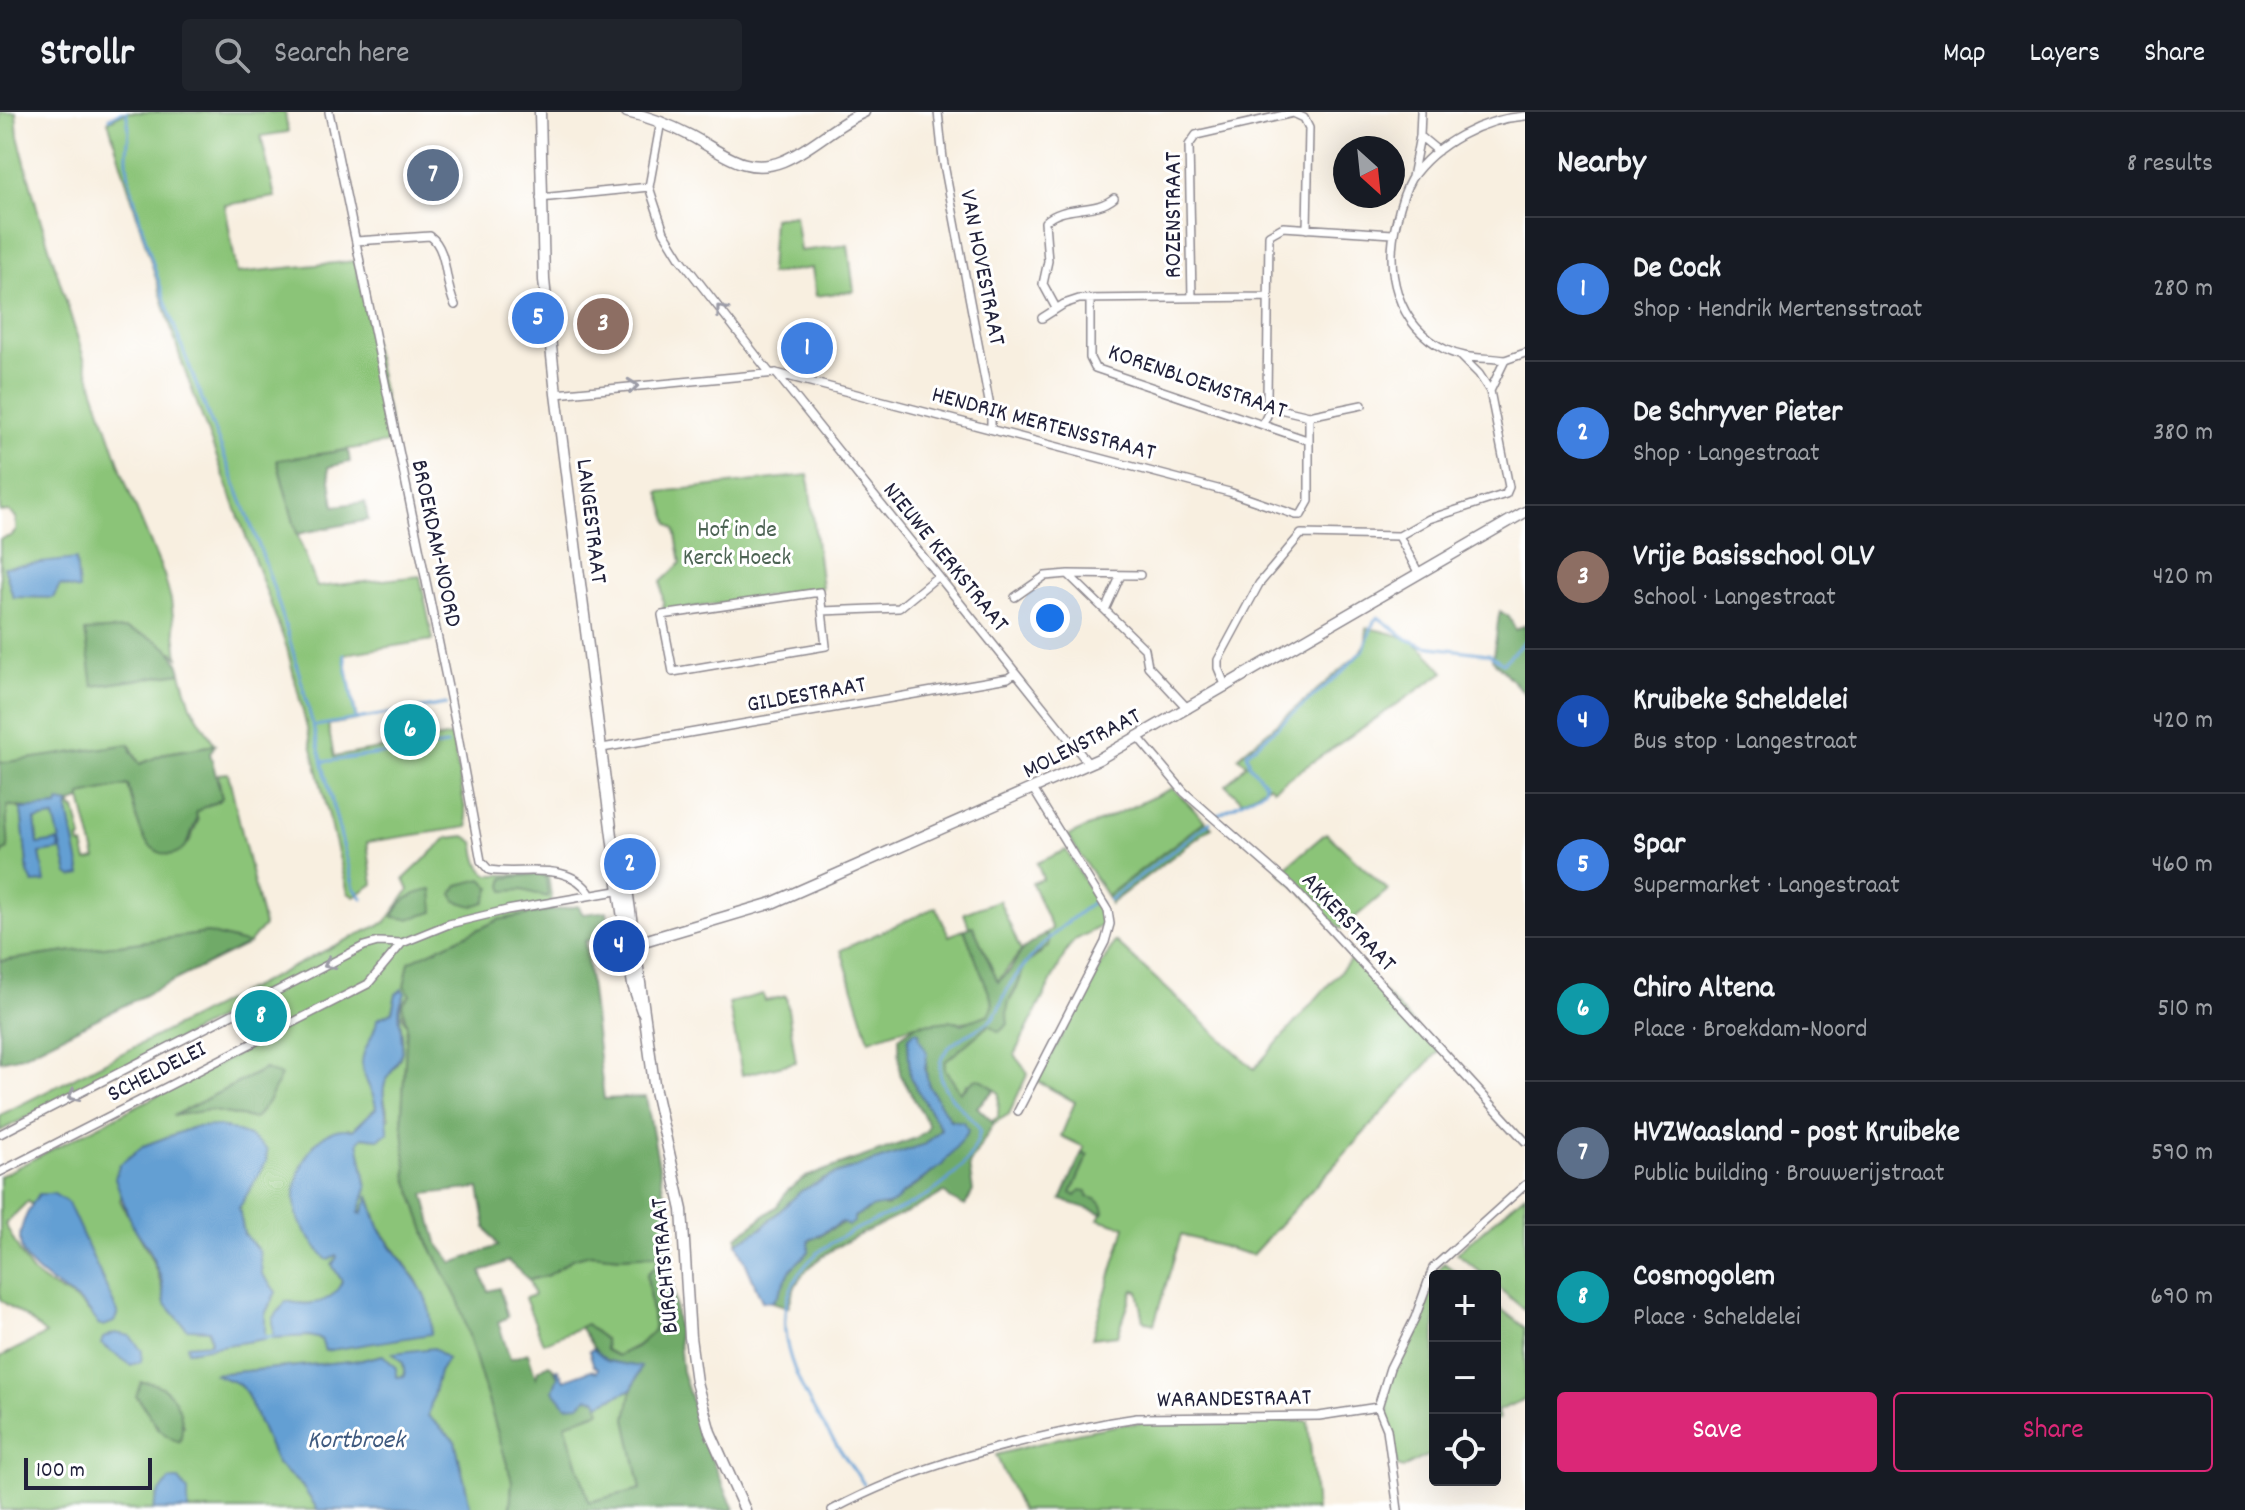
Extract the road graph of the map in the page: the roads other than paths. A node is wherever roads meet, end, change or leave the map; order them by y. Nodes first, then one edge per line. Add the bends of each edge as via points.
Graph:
1 (329, 112) edge
2 (540, 112) edge
3 (627, 112) edge
4 (864, 112) edge
5 (938, 112) edge
6 (1244, 112) edge
7 (1421, 112) edge
8 (1525, 116) edge
9 (658, 117) edge
10 (1245, 124) junction
11 (1420, 136) junction
12 (1438, 151) junction
13 (1412, 177) junction
14 (649, 187) junction
15 (540, 198) junction
16 (1114, 198) dead end
17 (1307, 229) junction
18 (1393, 234) junction
19 (356, 241) junction
20 (1268, 297) junction
21 (1192, 298) junction
22 (1090, 299) junction
23 (455, 305) dead end
24 (1056, 308) junction
25 (1042, 318) dead end
26 (1525, 353) edge
27 (1462, 357) junction
28 (1505, 360) junction
29 (772, 372) junction
30 (1490, 391) junction
31 (556, 394) junction
32 (1362, 405) dead end
33 (1271, 407) junction
34 (1309, 416) junction
35 (1263, 424) junction
36 (991, 428) junction
37 (1307, 440) junction
38 (1525, 512) edge
39 (1301, 515) junction
40 (1305, 533) junction
41 (1399, 536) junction
42 (1068, 574) junction
43 (1419, 574) junction
44 (1140, 575) dead end
45 (938, 576) junction
46 (1120, 577) junction
47 (1015, 597) dead end
48 (1105, 610) junction
49 (822, 611) junction
50 (1015, 673) junction
51 (1226, 687) junction
52 (1188, 709) junction
53 (1138, 737) junction
54 (602, 748) junction
55 (1088, 763) junction
56 (1033, 789) junction
57 (623, 890) junction
58 (591, 895) junction
59 (402, 943) junction
60 (631, 945) junction
61 (1018, 1111) dead end
62 (0, 1134) edge
63 (1525, 1141) edge
64 (0, 1172) edge
65 (1525, 1185) edge
66 (1378, 1407) junction
67 (745, 1510) edge
68 (832, 1510) edge
69 (1398, 1510) edge

1 - 19 street, BROEKDAM-NOORD
2 - 15 main road, LANGESTRAAT
3 - 9 main road
4 - 9 main road via 791,158 758,167 726,158
5 - 36 street, VAN HOVESTRAAT
6 - 10 street
7 - 11 street
8 - 12 street via 1486,124
9 - 14 street
10 - 17 street, ROZENSTRAAT via 1293,113 1308,123
10 - 21 street, ROZENSTRAAT via 1201,133 1189,145
11 - 12 street
11 - 13 street
12 - 13 street
13 - 18 street
14 - 15 street
29 -> 14 street, NIEUWE KERKSTRAAT via 680,258 664,232
15 - 31 main road, LANGESTRAAT
16 - 24 street via 1107,204 1057,213 1045,222 1048,261 1043,284
17 - 18 street
17 - 20 street via 1283,227 1269,235
18 - 27 street via 1394,277 1403,309 1433,343
19 - 23 street via 425,236 435,240
19 - 58 street, BROEKDAM-NOORD via 481,861 489,870 541,870 572,878
20 - 21 street
20 - 33 street
21 - 22 street
22 - 24 street
22 - 35 street, KORENBLOEMSTRAAT via 1090,358 1095,368
24 - 25 street
26 - 28 street
27 - 28 street
27 - 30 street
28 - 30 street
31 -> 29 street
29 - 36 street, HENDRIK MERTENSSTRAAT
29 - 45 street, NIEUWE KERKSTRAAT
30 - 41 street via 1508,491 1429,519
31 - 54 main road, LANGESTRAAT
32 - 34 street, KORENBLOEMSTRAAT
33 - 34 street
33 - 35 street
34 - 37 street
35 - 37 street, KORENBLOEMSTRAAT
36 - 39 street, HENDRIK MERTENSSTRAAT
37 - 39 street, KORENBLOEMSTRAAT via 1309,501
38 - 43 main road, MOLENSTRAAT
39 - 40 street, KORENBLOEMSTRAAT
40 - 41 street
40 - 51 street via 1259,584 1218,660
41 - 43 street
42 - 46 street
42 - 47 street via 1045,576
42 - 48 street
43 - 51 main road, MOLENSTRAAT
44 - 46 street
45 - 49 street via 899,608
45 - 50 street, NIEUWE KERKSTRAAT
46 - 48 street
48 - 52 street via 1145,649 1148,666
49 - 49 street via 826,646 673,672 662,615 820,592
50 - 54 street, GILDESTRAAT
50 - 55 street, NIEUWE KERKSTRAAT
51 - 52 main road, MOLENSTRAAT
52 - 53 main road, MOLENSTRAAT
53 - 55 main road, MOLENSTRAAT
53 - 63 street, AKKERSTRAAT via 1184,792 1291,886
54 - 57 main road, LANGESTRAAT
55 - 56 main road, MOLENSTRAAT
56 - 60 main road, MOLENSTRAAT via 772,903
56 - 61 street via 1096,888 1110,924
57 - 58 street, SCHELDELEI
57 - 60 main road, LANGESTRAAT
58 - 59 street, SCHELDELEI via 475,917
59 -> 62 street, SCHELDELEI via 364,946
59 - 64 street, SCHELDELEI via 368,984
60 - 67 main road, BURCHTSTRAAT via 655,1091 682,1210 696,1382 710,1432
65 - 66 street via 1433,1268
66 - 68 street, WARANDESTRAAT via 1319,1416 1111,1422 953,1460 896,1479
66 - 69 street via 1387,1429

